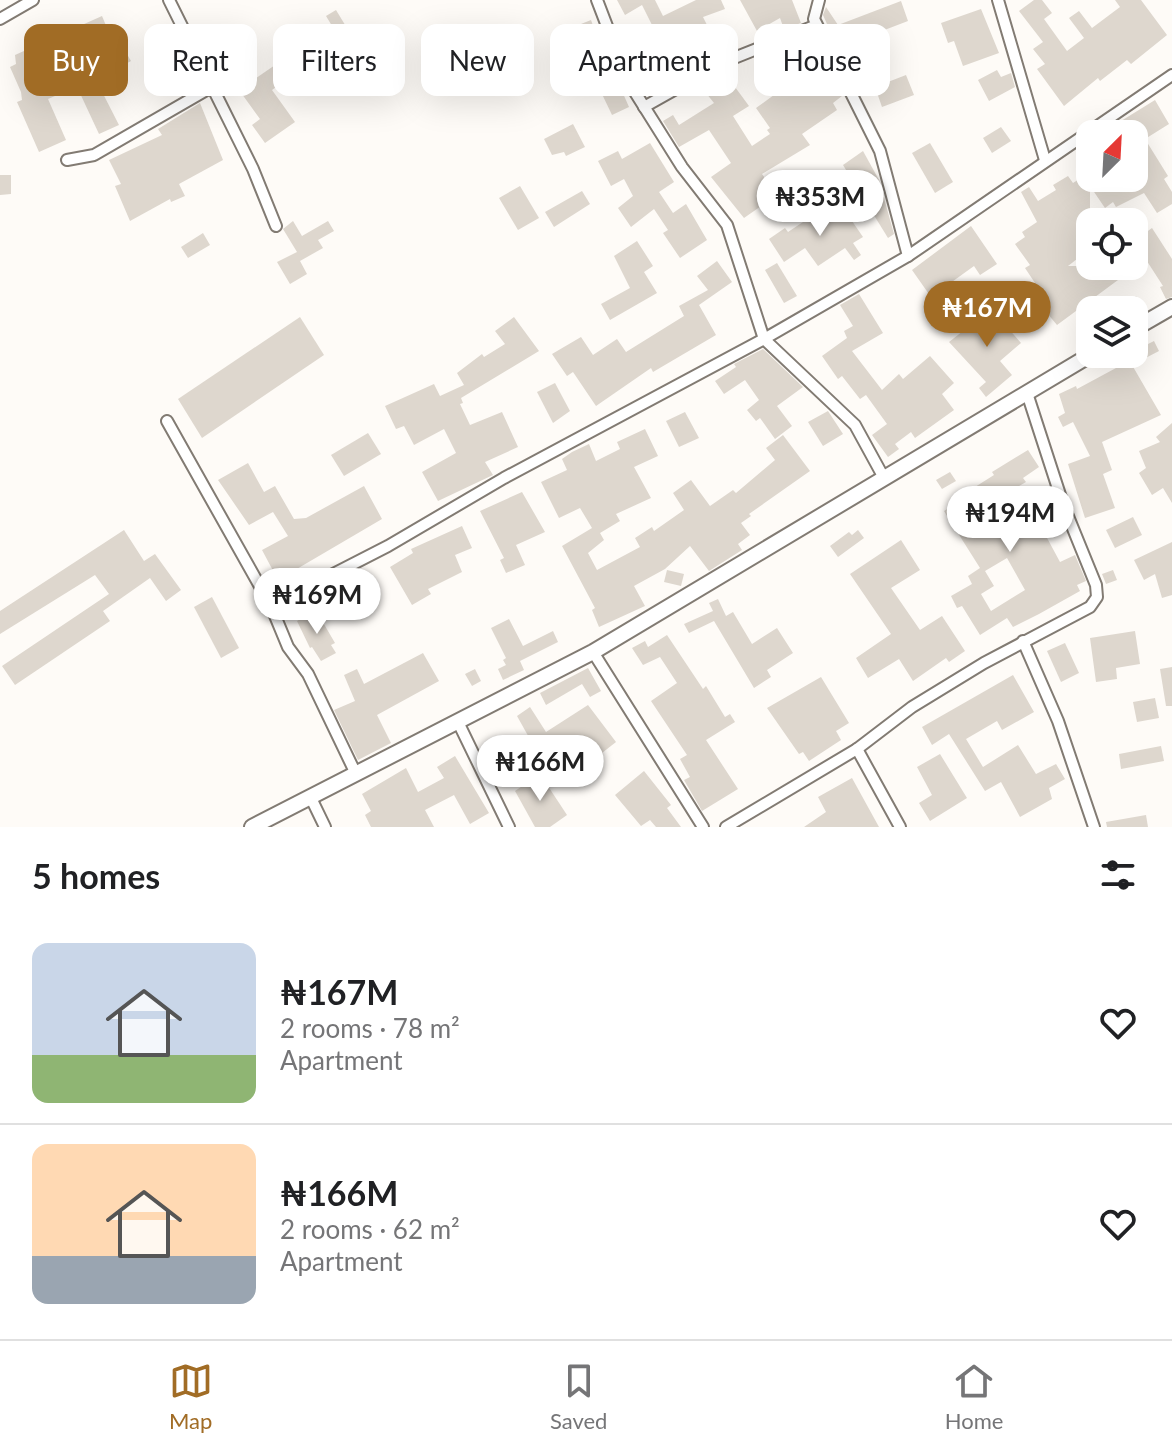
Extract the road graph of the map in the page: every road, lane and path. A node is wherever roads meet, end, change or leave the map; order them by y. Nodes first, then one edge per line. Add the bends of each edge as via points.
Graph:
1 (33, 0) edge
2 (169, 0) edge
3 (597, 0) edge
4 (819, 0) edge
5 (998, 0) edge
6 (0, 19) edge
7 (180, 24) edge
8 (817, 24) edge
9 (754, 50) edge
10 (1172, 75) edge
11 (196, 96) edge
12 (214, 96) edge
13 (852, 96) edge
14 (644, 107) junction
15 (67, 160) dead end
16 (1045, 160) junction
17 (276, 226) dead end
18 (908, 256) junction
19 (1172, 307) edge
20 (1148, 321) edge
21 (764, 339) junction
22 (1076, 364) edge
23 (1027, 393) junction
24 (167, 421) dead end
25 (884, 478) junction
26 (271, 606) junction
27 (1023, 641) junction
28 (593, 652) junction
29 (458, 722) junction
30 (857, 749) junction
31 (356, 774) junction
32 (310, 796) junction
33 (252, 827) edge
34 (325, 827) edge
35 (509, 827) edge
36 (703, 827) edge
37 (726, 827) edge
38 (900, 827) edge
39 (1094, 827) edge

1 - 6 street
2 - 7 street
3 - 14 street
4 - 8 street via 813,14
5 - 16 street
9 - 14 street
10 - 16 street
11 - 15 street via 94,155
12 - 17 street
13 - 18 street via 880,151
14 - 21 street via 727,225
16 - 18 street
18 - 21 street
19 - 20 street
21 - 25 street via 855,425
21 - 26 street
22 - 23 street
23 - 25 street
23 - 27 street via 1097,597 1090,607
24 - 26 street
25 - 28 street
26 - 31 street
27 - 30 street via 912,707
27 - 39 street via 1058,721
28 - 29 street
28 - 36 street
29 - 31 street
29 - 35 street
30 - 37 street
30 - 38 street
31 - 32 street
32 - 33 street
32 - 34 street

